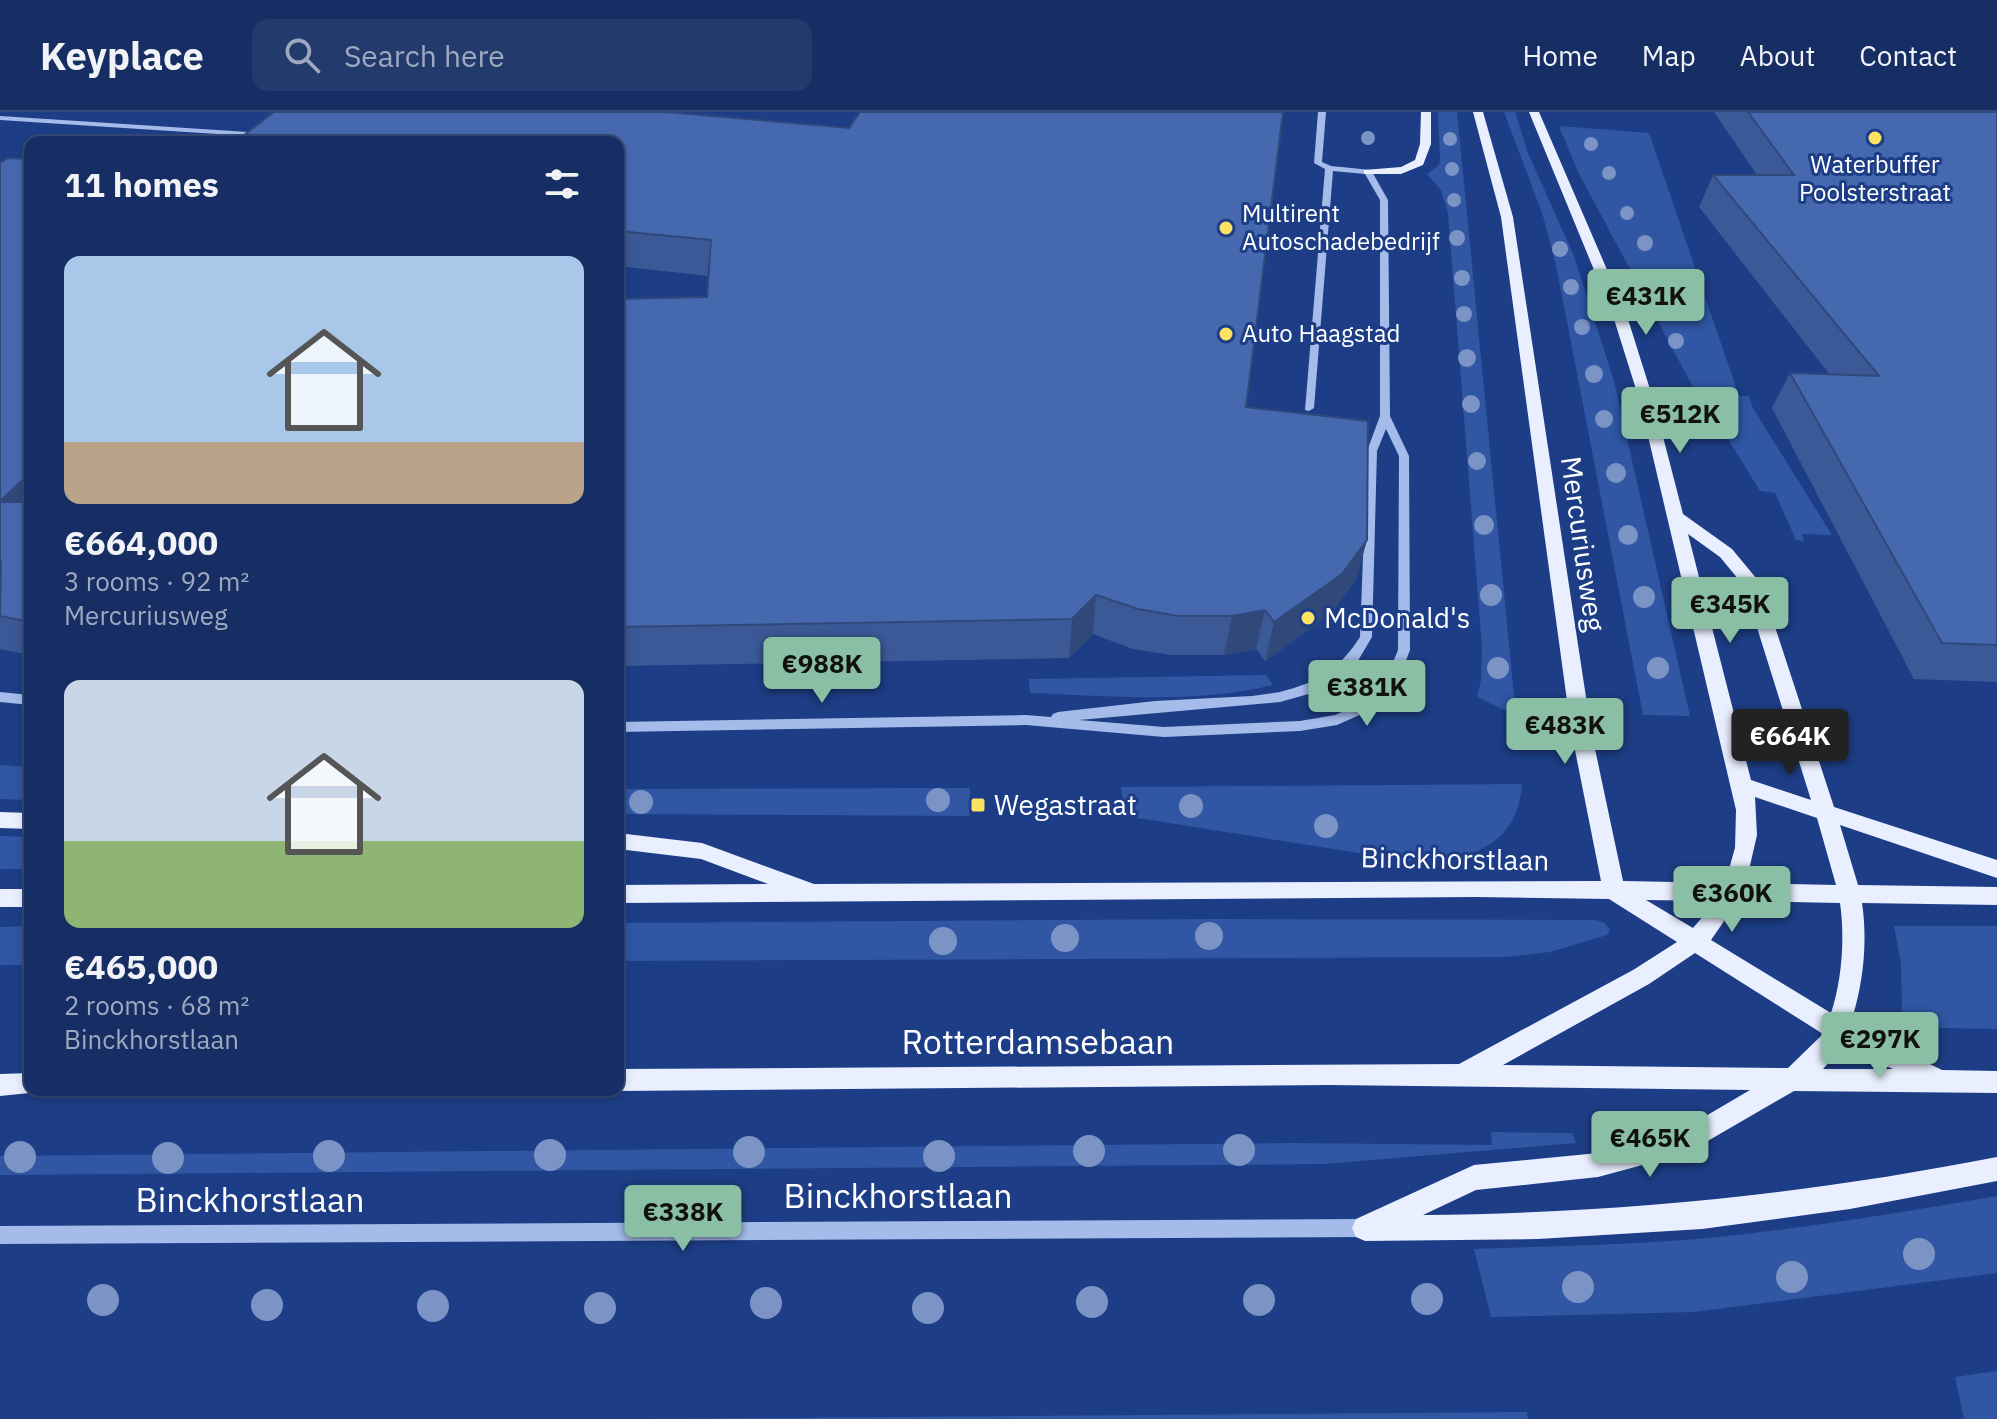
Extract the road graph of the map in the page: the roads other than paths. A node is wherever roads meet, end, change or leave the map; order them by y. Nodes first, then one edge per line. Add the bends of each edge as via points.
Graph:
1 (1322, 112) edge
2 (1426, 112) edge
3 (1478, 112) edge
4 (1534, 112) edge
5 (0, 118) edge
6 (269, 136) edge
7 (1329, 168) junction
8 (1368, 172) junction
9 (1309, 408) dead end
10 (1385, 416) junction
11 (1675, 516) junction
12 (0, 697) edge
13 (24, 699) edge
14 (1026, 720) junction
15 (624, 727) edge
16 (1742, 785) junction
17 (1824, 812) junction
18 (0, 820) edge
19 (24, 821) edge
20 (624, 842) edge
21 (1997, 869) edge
22 (1614, 891) junction
23 (817, 893) junction
24 (1732, 893) junction
25 (624, 894) edge
26 (1850, 894) junction
27 (1997, 896) edge
28 (0, 898) edge
29 (24, 898) edge
30 (1694, 941) junction
31 (1837, 1030) junction
32 (1459, 1077) junction
33 (1792, 1079) junction
34 (624, 1080) edge
35 (1947, 1081) junction
36 (1997, 1082) edge
37 (24, 1084) edge
38 (0, 1085) edge
39 (1997, 1169) edge
40 (1365, 1228) junction
41 (0, 1235) edge

1 - 7 street via 1318,160
2 - 8 main road via 1425,156 1400,171
3 - 22 main road, Mercuriusweg via 1507,217 1581,730
4 - 11 main road via 1620,316
5 - 6 street
7 - 8 street
7 - 9 street
8 - 10 street via 1384,200
10 - 14 street via 1372,451 1369,625 1352,663 1332,679 1268,699
10 - 14 street via 1404,456 1406,615 1400,666 1381,695 1347,717 1292,727 1164,732
11 - 16 main road
11 - 17 main road via 1726,553 1752,584
12 - 13 street
14 - 15 street
16 - 17 main road
16 - 24 main road via 1748,834
17 - 21 main road
17 - 26 main road
18 - 19 main road
20 - 23 main road via 702,851
22 - 23 main road, Binckhorstlaan
22 - 24 main road, Binckhorstlaan
22 - 30 main road
23 - 25 main road
24 - 26 main road, Binckhorstlaan
24 - 30 main road
26 - 27 main road, Binckhorstlaan
26 - 31 main road via 1854,950
28 - 29 main road
30 - 31 main road
30 - 32 main road via 1628,984
31 - 33 main road via 1820,1057
31 - 35 main road
32 - 33 main road
32 - 34 main road, Rotterdamsebaan
33 - 35 main road
33 - 40 main road via 1672,1146 1598,1165 1474,1178
35 - 36 main road
37 - 38 main road
39 - 40 main road via 1847,1198 1701,1216 1485,1228
40 - 41 street, Binckhorstlaan

